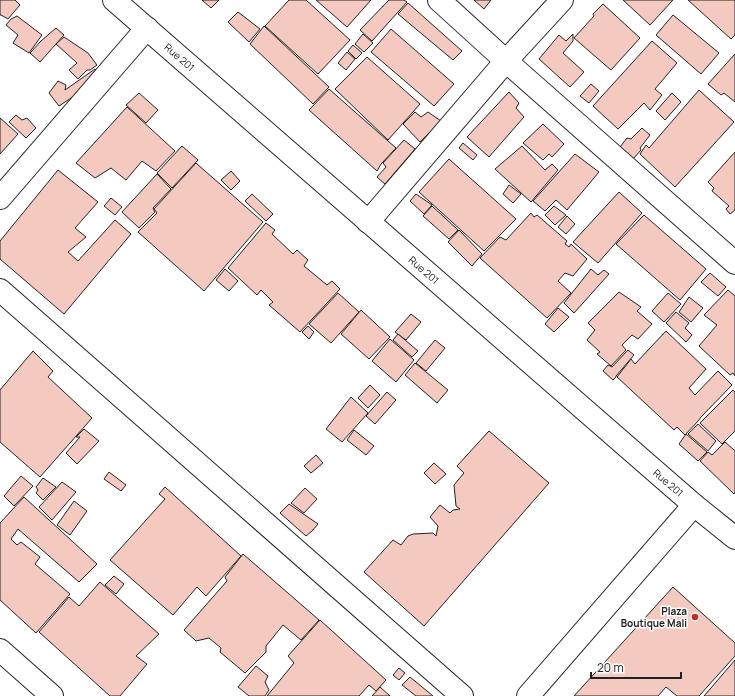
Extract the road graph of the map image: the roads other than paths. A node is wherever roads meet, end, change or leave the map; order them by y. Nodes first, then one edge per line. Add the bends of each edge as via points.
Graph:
1 (114, 0) edge
2 (438, 0) edge
3 (562, 0) edge
4 (147, 28) junction
5 (506, 61) junction
6 (0, 198) edge
7 (368, 222) junction
8 (735, 262) edge
9 (0, 290) edge
10 (694, 505) junction
11 (735, 538) edge
12 (0, 650) edge
13 (52, 696) edge
14 (462, 696) edge
15 (528, 696) edge

1 - 4 street, Rue 201
2 - 5 street
3 - 5 street
4 - 6 street
4 - 7 street, Rue 201
5 - 7 street
5 - 8 street
7 - 10 street, Rue 201
9 - 14 street
10 - 11 street, Rue 201
10 - 15 street
12 - 13 street

